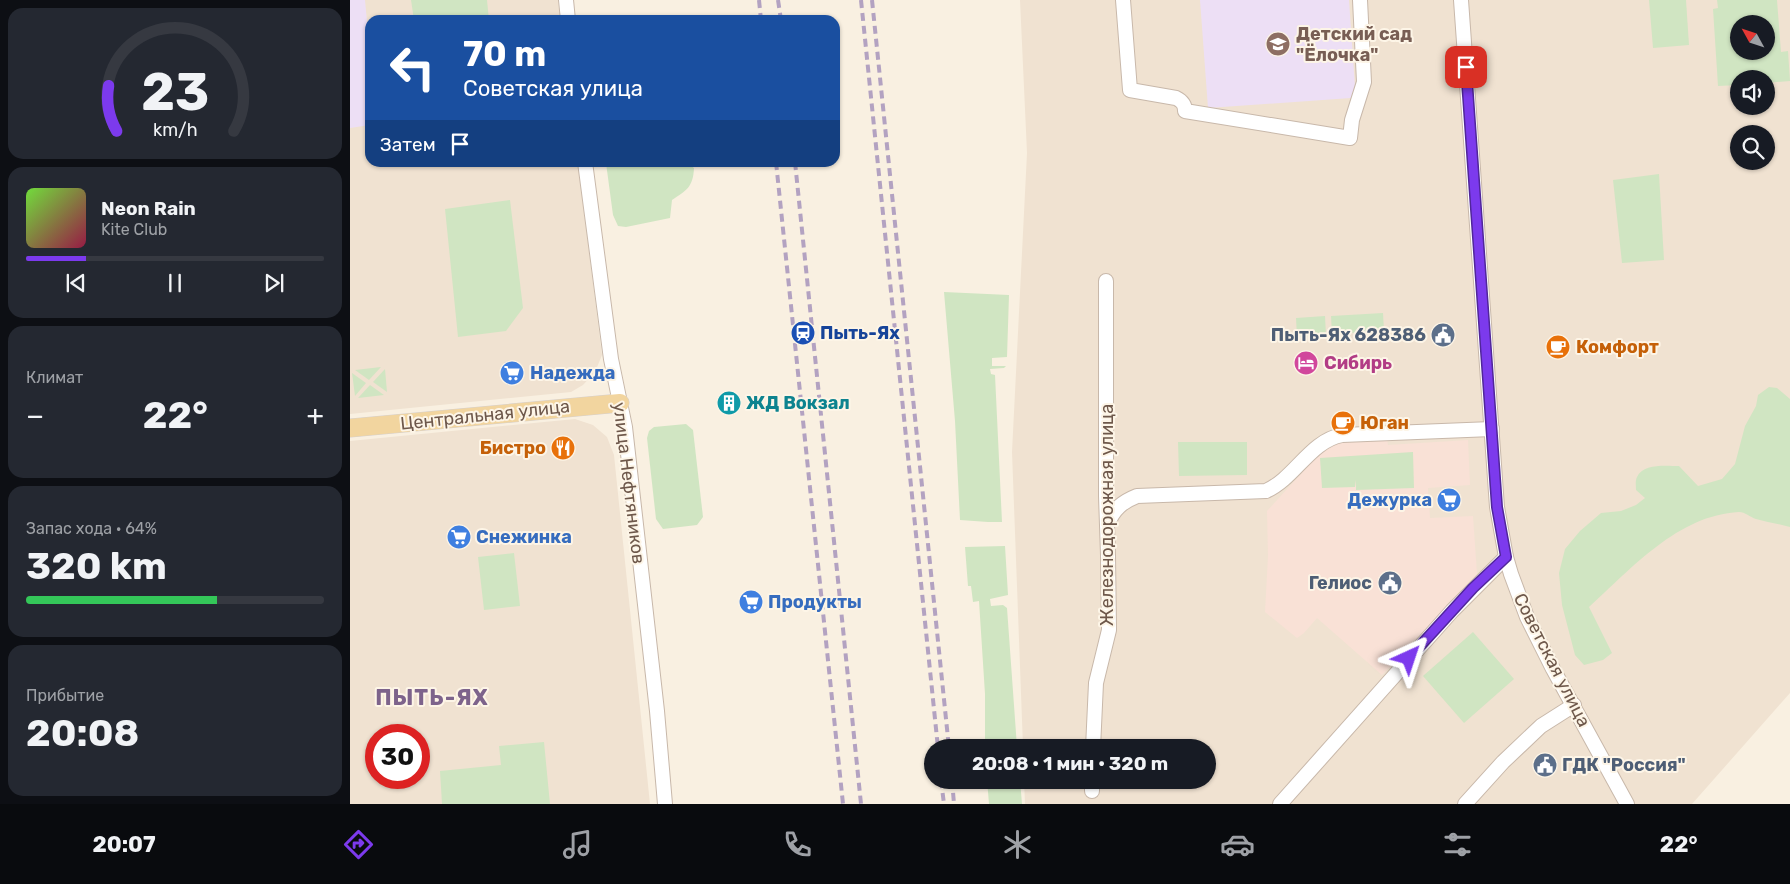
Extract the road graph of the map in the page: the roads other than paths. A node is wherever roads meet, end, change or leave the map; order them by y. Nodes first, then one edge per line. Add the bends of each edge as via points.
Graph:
1 (566, 0) edge
2 (1123, 0) edge
3 (1360, 0) edge
4 (1462, 0) edge
5 (568, 15) edge
6 (586, 167) edge
7 (1106, 281) dead end
8 (620, 402) junction
9 (350, 428) edge
10 (1492, 429) junction
11 (1108, 525) junction
12 (1506, 557) junction
13 (1574, 705) junction
14 (1093, 739) edge
15 (666, 804) edge
16 (1280, 804) edge
17 (1465, 804) edge
18 (1627, 804) edge

1 - 5 street
2 - 3 street via 1130,90 1176,98 1185,105 1185,111 1350,138 1364,82
4 - 10 street, Советская улица
6 - 8 street, улица Нефтяников via 611,359
7 - 11 street, Железнодорожная улица
8 - 9 main road, Центральная улица
8 - 15 street, улица Нефтяников
10 - 11 street via 1332,437 1285,479 1266,491 1137,496 1119,505
10 - 12 street, Советская улица via 1497,507
11 - 14 street, Железнодорожная улица via 1109,630 1096,684
12 - 13 street, Советская улица via 1527,617
12 - 16 street via 1452,610
13 - 17 street via 1541,726
13 - 18 street, Советская улица

